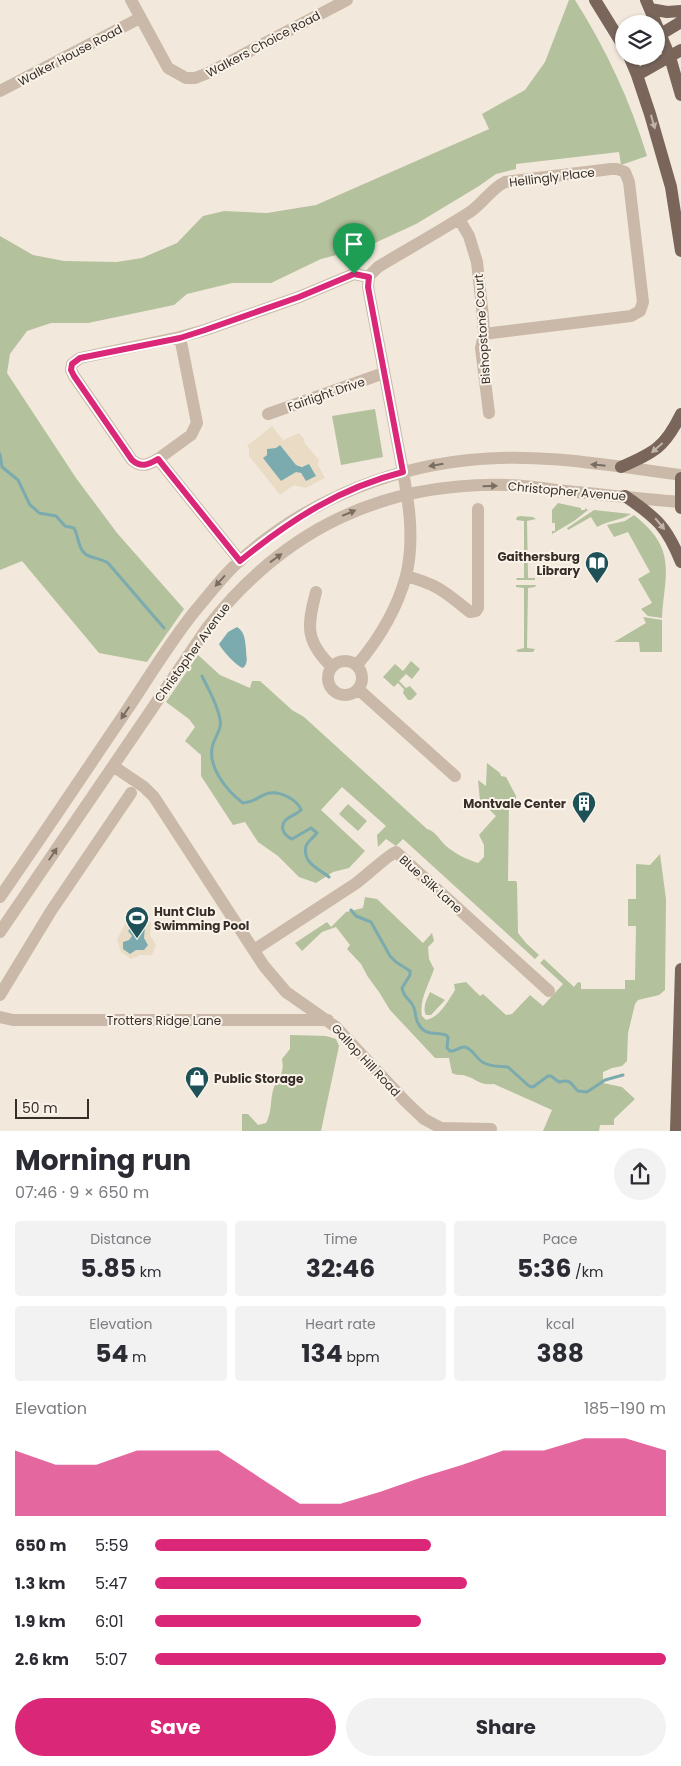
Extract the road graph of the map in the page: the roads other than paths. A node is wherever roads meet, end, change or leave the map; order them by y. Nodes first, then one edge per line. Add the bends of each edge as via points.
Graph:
1 (131, 0) edge
2 (347, 0) edge
3 (595, 0) edge
4 (648, 5) edge
5 (681, 11) edge
6 (140, 18) junction
7 (681, 22) edge
8 (665, 31) edge
9 (615, 32) edge
10 (665, 42) edge
11 (675, 54) edge
12 (633, 65) edge
13 (637, 75) junction
14 (0, 91) edge
15 (681, 96) edge
16 (459, 219) junction
17 (681, 251) edge
18 (369, 277) junction
19 (484, 334) junction
20 (180, 338) junction
21 (384, 373) junction
22 (489, 413) dead end
23 (268, 414) dead end
24 (681, 414) edge
25 (158, 459) junction
26 (621, 467) junction
27 (403, 472) junction
28 (681, 476) edge
29 (407, 494) junction
30 (626, 496) junction
31 (681, 502) edge
32 (681, 508) edge
33 (478, 509) dead end
34 (240, 561) junction
35 (681, 562) edge
36 (406, 576) junction
37 (316, 592) dead end
38 (356, 665) junction
39 (332, 667) junction
40 (358, 689) junction
41 (113, 766) junction
42 (455, 776) dead end
43 (131, 793) dead end
44 (0, 897) edge
45 (0, 932) edge
46 (254, 950) junction
47 (681, 969) edge
48 (550, 991) dead end
49 (0, 995) edge
50 (0, 1017) edge
51 (328, 1020) junction
52 (491, 1129) dead end
53 (676, 1131) edge

1 - 6 street, Walkers Choice Road
2 - 6 street, Walkers Choice Road via 208,73 191,78 180,76 168,68
3 - 9 main road
4 - 5 main road via 667,12
6 - 14 street, Walker House Road
7 - 8 main road
10 - 11 main road
11 - 13 main road
11 - 15 main road
12 - 13 main road
13 -> 17 main road via 671,186
16 - 18 street, Hellingly Place via 378,267
16 - 19 street, Bishopstone Court via 475,252
16 - 19 street, Hellingly Place via 505,182 617,169 629,178 643,302 640,311 631,316
18 - 20 street via 350,275
18 - 21 street via 368,287
19 - 22 street, Bishopstone Court via 481,348
20 - 25 street via 197,423 191,435
20 - 25 street via 80,358 71,368 132,460 144,466
21 - 23 street, Fairlight Drive
21 - 27 street
24 -> 26 main road via 659,448
25 - 34 street
26 -> 27 street, Christopher Avenue via 515,458 470,460
26 - 28 street, Christopher Avenue
27 - 29 street
27 - 34 street, Christopher Avenue via 319,505 269,537
28 - 31 main road
29 -> 30 street, Christopher Avenue via 510,485
29 - 36 street via 410,531
41 -> 29 street, Christopher Avenue via 207,628 244,585 306,536 334,520
30 - 31 street, Christopher Avenue
30 -> 35 main road via 661,524
31 - 32 main road
33 - 36 street via 476,611 470,612 434,585
34 -> 44 street, Christopher Avenue via 192,614
36 - 38 street via 387,621
37 - 39 street via 310,636 318,652
38 - 39 street via 343,661
38 - 40 street via 362,675
39 - 40 street via 328,679 335,692 346,695
40 - 42 street
45 -> 41 street, Christopher Avenue
41 - 46 street, Gallop Hill Road via 144,786 154,797
43 - 49 street
46 - 48 street, Blue Silk Lane via 355,884 394,852
46 - 51 street, Gallop Hill Road via 286,992
47 - 53 main road
50 - 51 street, Trotters Ridge Lane via 12,1020
51 - 52 street, Gallop Hill Road via 424,1119 441,1128

